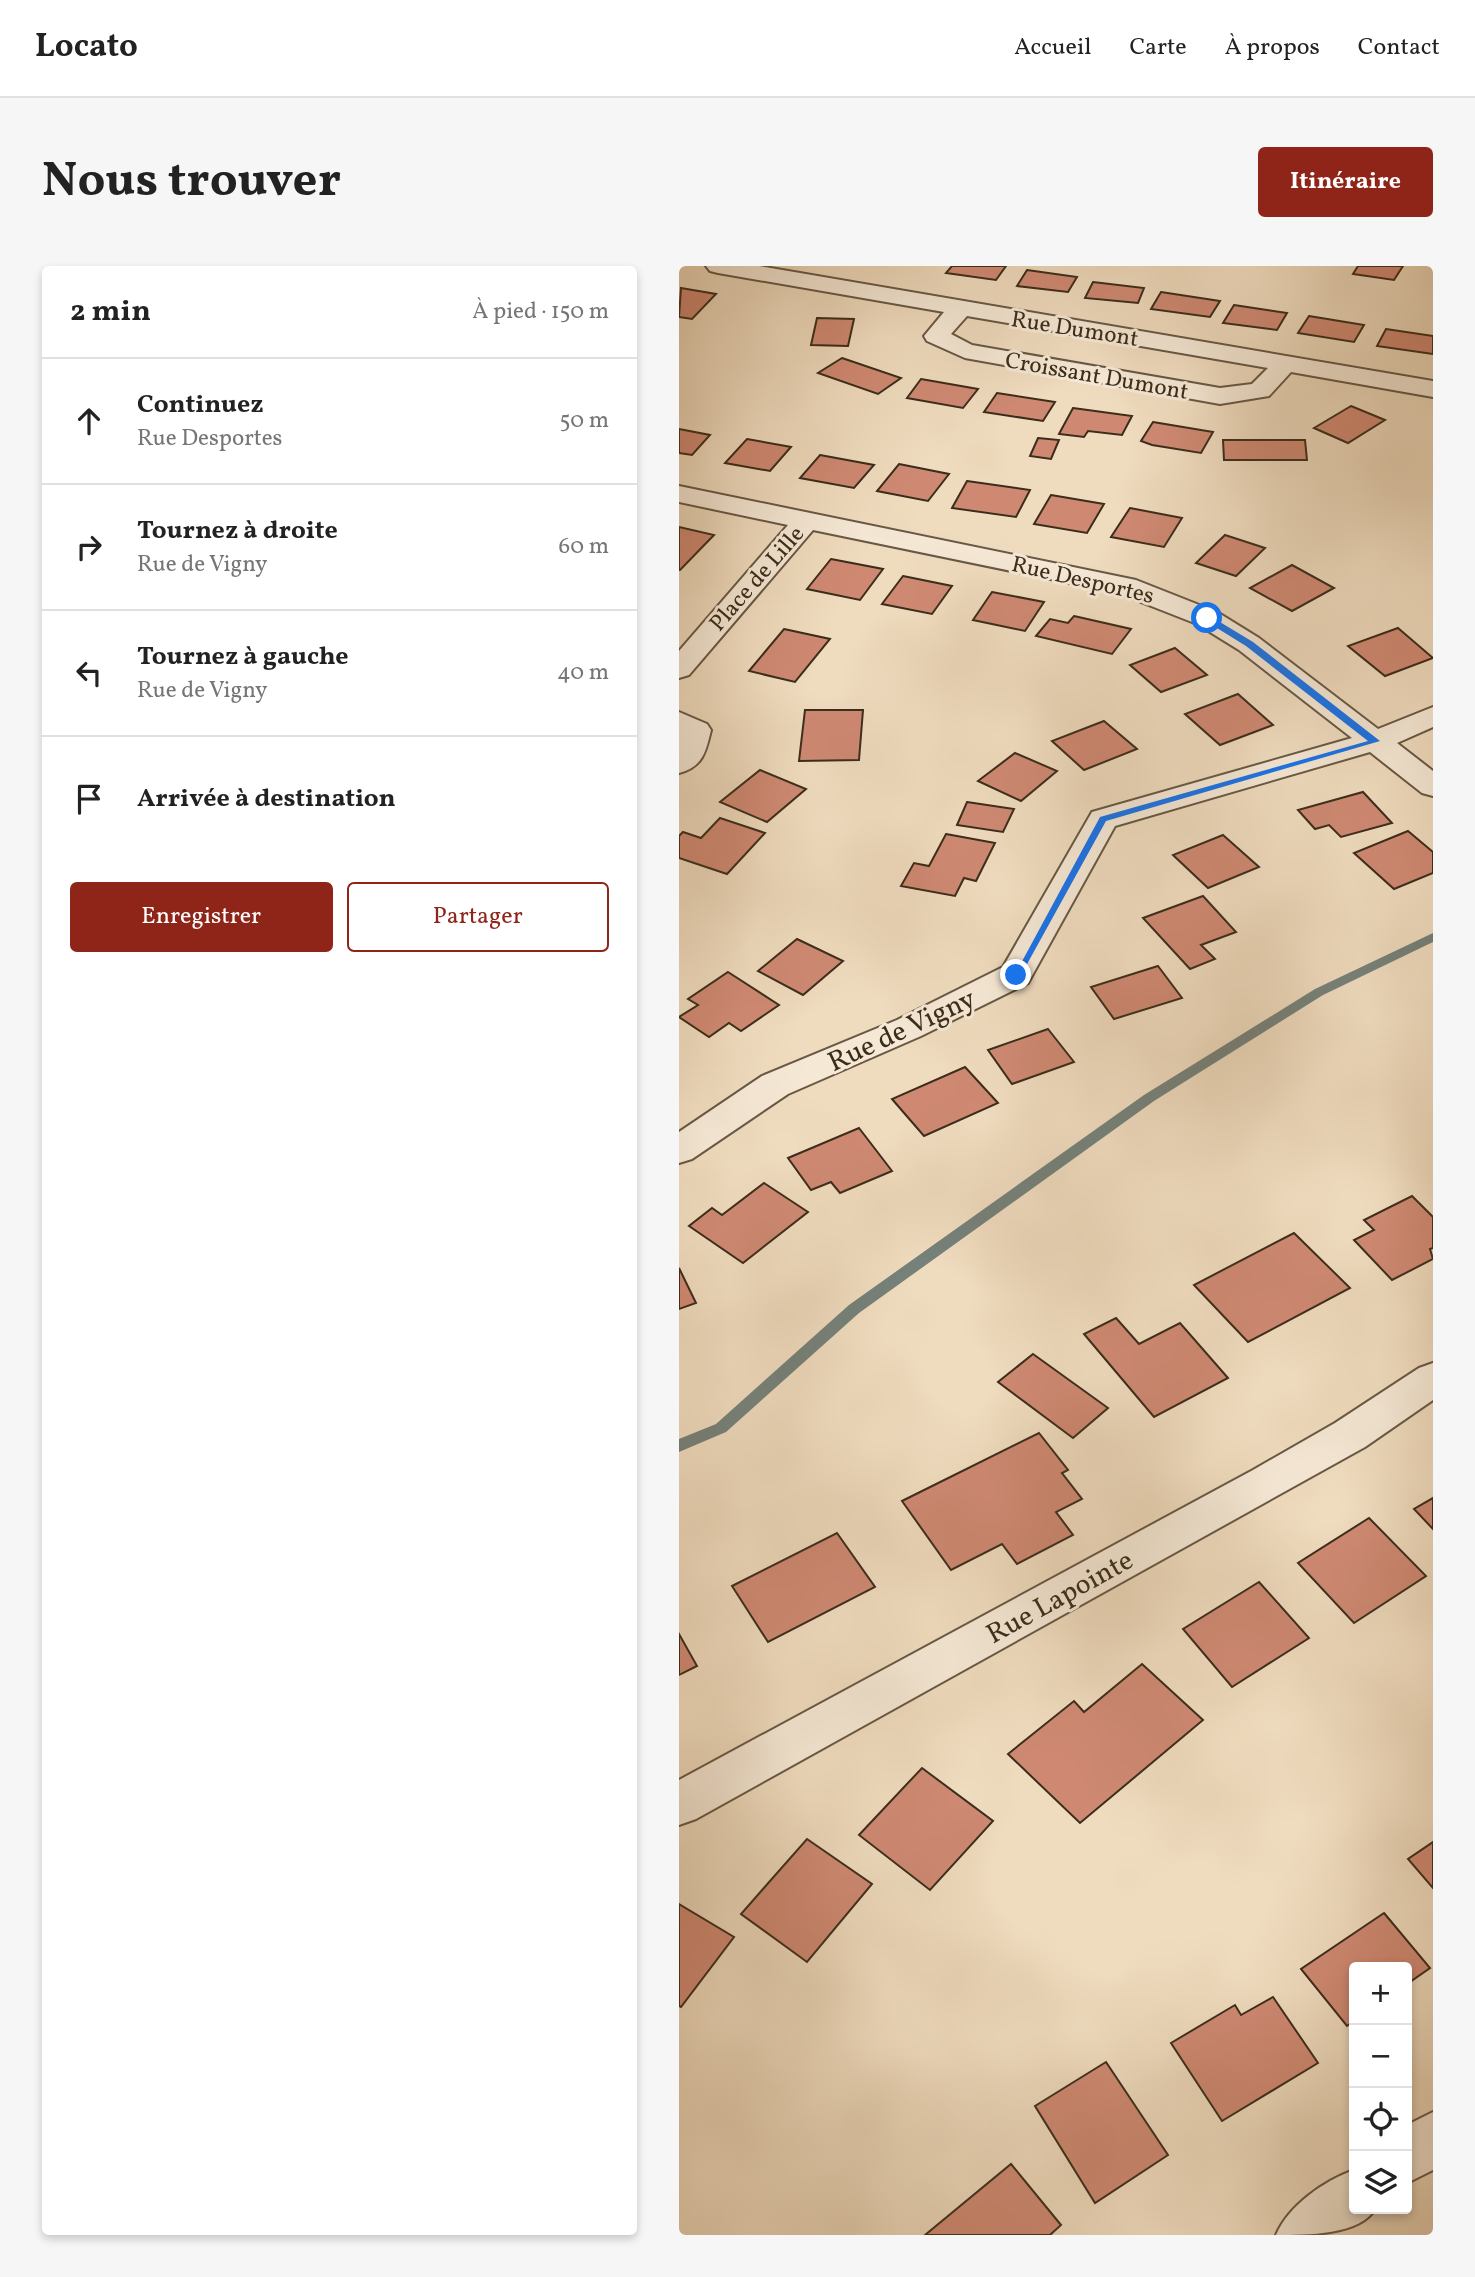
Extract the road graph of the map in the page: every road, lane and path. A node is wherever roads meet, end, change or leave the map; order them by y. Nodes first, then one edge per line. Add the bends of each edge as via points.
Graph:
1 (718, 266) edge
2 (960, 309) junction
3 (1286, 363) junction
4 (1433, 389) edge
5 (679, 494) edge
6 (807, 520) junction
7 (679, 669) edge
8 (1433, 716) edge
9 (679, 721) edge
10 (1375, 741) junction
11 (679, 764) edge
12 (1433, 786) edge
13 (679, 1150) edge
14 (1433, 1379) edge
15 (679, 1804) edge
16 (1433, 2138) edge
17 (1412, 2153) edge
18 (1349, 2200) edge
19 (1303, 2235) edge

1 - 2 street, Rue Dumont
2 - 3 street, Rue Dumont
2 - 3 street, Croissant Dumont via 936,336 965,351 1220,396 1259,391
3 - 4 street, Rue Dumont
5 - 6 street, Rue Desportes
6 - 7 street, Place de Lille
6 - 10 street, Rue Desportes via 1126,586 1165,599 1249,644
8 - 10 street, Rue de Vigny
9 - 11 street via 696,730 689,756
10 - 12 street, Rue Desportes
10 - 13 street, Rue de Vigny via 1103,819 1016,975 909,1028 775,1085
14 - 15 street, Rue Lapointe via 1338,1442
16 - 17 street
18 - 19 street

